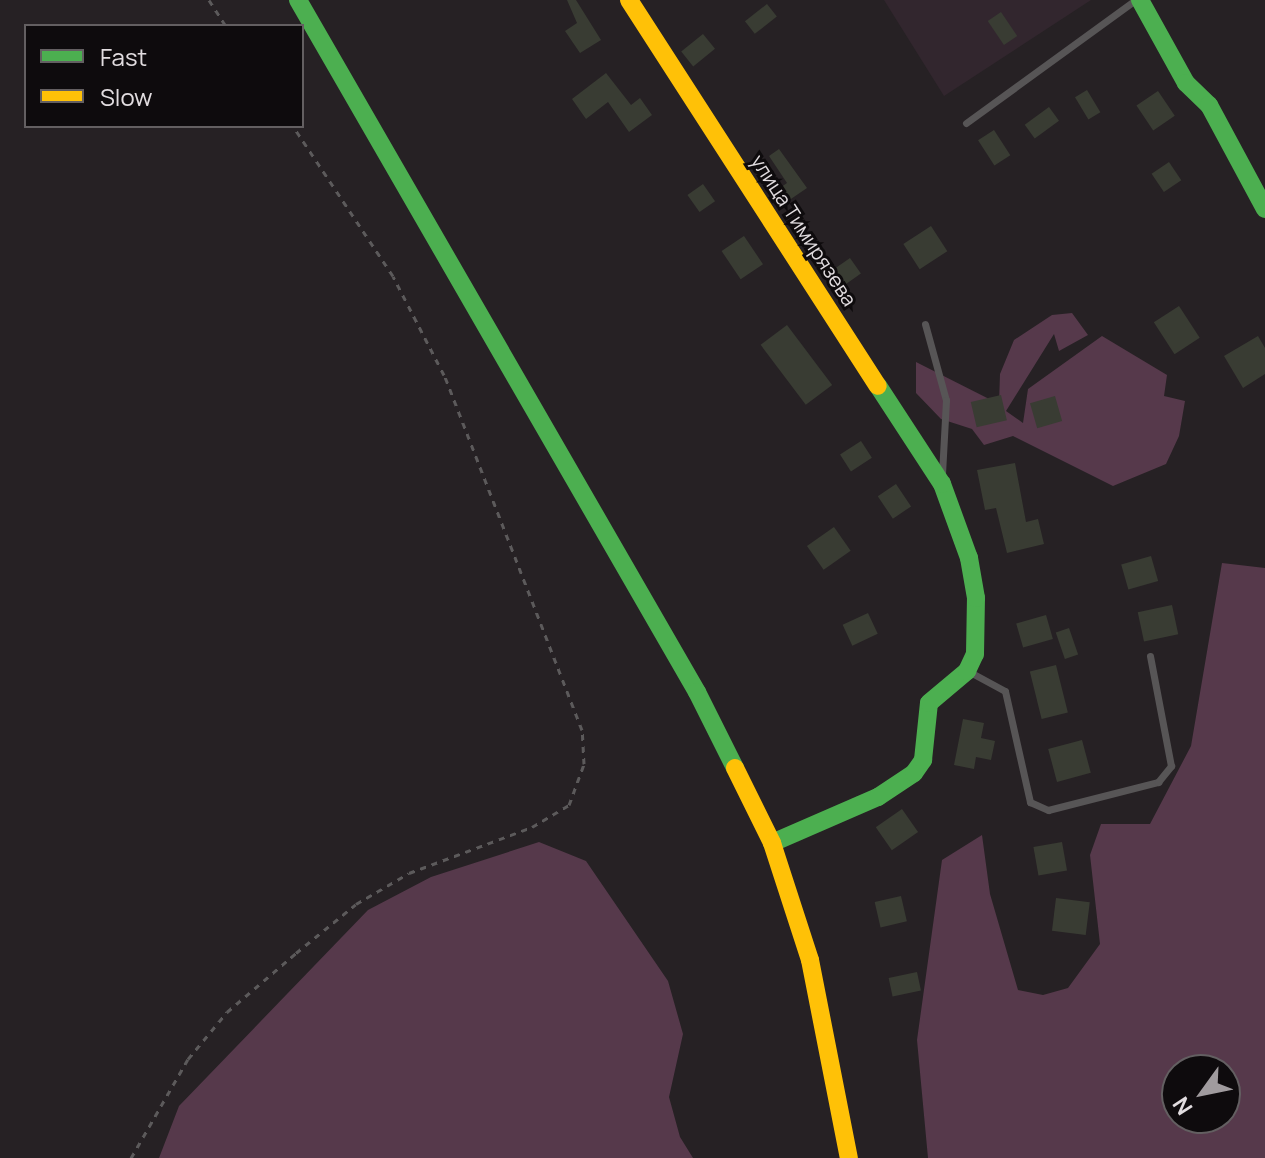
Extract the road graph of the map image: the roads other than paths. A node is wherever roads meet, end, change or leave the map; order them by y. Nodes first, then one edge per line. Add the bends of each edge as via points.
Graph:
1 (298, 0) edge
2 (629, 0) edge
3 (1138, 0) edge
4 (966, 123) dead end
5 (1265, 209) edge
6 (925, 324) dead end
7 (942, 484) junction
8 (1150, 656) dead end
9 (967, 671) junction
10 (772, 843) junction
11 (849, 1158) edge

1 - 10 street via 697,692
2 - 7 street, улица Тимирязева
3 - 4 lane
3 - 5 street via 1186,83 1209,105
6 - 7 lane via 946,400
7 - 9 street, улица Тимирязева via 969,558 976,598 976,643
8 - 9 lane via 1171,766 1158,782 1048,810 1030,802 1005,691
9 - 10 street via 929,703 923,760 914,773 878,797
10 - 11 street via 810,960

